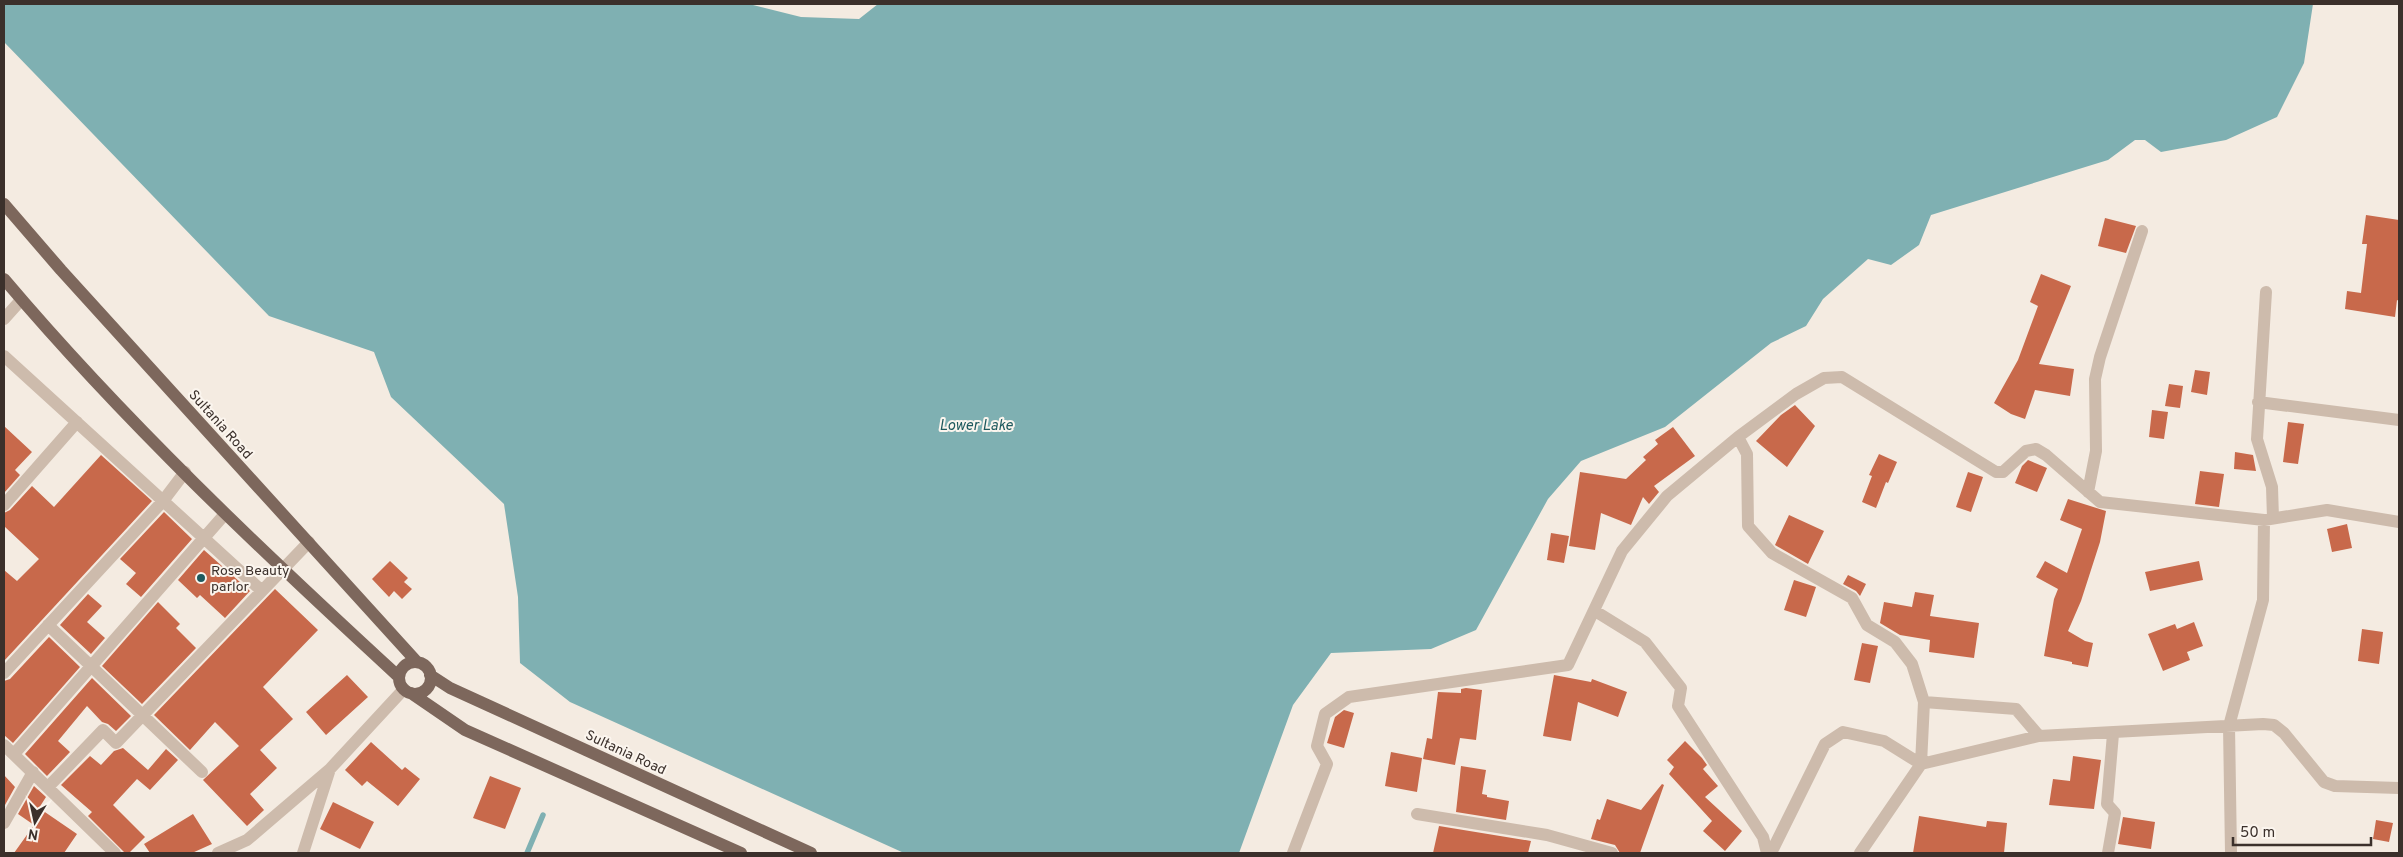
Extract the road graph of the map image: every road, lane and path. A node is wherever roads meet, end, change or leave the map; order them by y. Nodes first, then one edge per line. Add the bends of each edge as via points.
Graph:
1 (4, 204) edge
2 (2142, 231) dead end
3 (4, 279) edge
4 (2266, 292) dead end
5 (21, 300) junction
6 (4, 319) edge
7 (4, 356) edge
8 (2258, 402) junction
9 (2399, 420) edge
10 (77, 422) junction
11 (1738, 437) junction
12 (185, 472) junction
13 (2088, 492) junction
14 (163, 501) junction
15 (4, 505) edge
16 (225, 514) junction
17 (2269, 519) junction
18 (2399, 522) edge
19 (204, 538) junction
20 (308, 542) junction
21 (282, 570) junction
22 (262, 591) junction
23 (1595, 611) junction
24 (48, 625) junction
25 (417, 662) junction
26 (91, 667) junction
27 (4, 673) edge
28 (430, 675) junction
29 (405, 686) junction
30 (1924, 702) junction
31 (142, 716) junction
32 (2229, 726) junction
33 (2113, 734) junction
34 (2039, 736) junction
35 (4, 745) edge
36 (14, 754) junction
37 (1921, 764) junction
38 (330, 769) junction
39 (33, 772) junction
40 (202, 772) dead end
41 (48, 786) junction
42 (2399, 788) edge
43 (1417, 814) dead end
44 (4, 823) edge
45 (225, 852) edge
46 (115, 853) edge
47 (303, 853) edge
48 (741, 853) edge
49 (811, 853) edge
50 (1294, 853) edge
51 (1612, 853) edge
52 (1767, 853) edge
53 (1771, 853) edge
54 (1860, 853) edge
55 (2108, 853) edge
56 (2231, 853) edge

1 - 20 main road, Sultania Road
2 - 13 street via 2095,379 2096,451
3 - 5 main road
4 - 8 street
5 - 6 street
5 - 12 main road
7 - 10 street
8 - 9 street
8 - 17 street via 2256,439 2272,487
10 - 14 street
10 - 15 street
11 - 13 street via 1796,394 1824,378 1842,377 1996,472 2003,472 2026,451 2036,449
11 - 23 street via 1667,496 1622,551
11 - 30 street via 1747,454 1748,526 1772,552 1852,598 1867,625 1894,642 1912,664
12 - 14 street
12 - 16 main road
13 - 17 street via 2100,502
14 - 19 street
14 - 24 street
16 - 19 street
16 - 21 main road
17 - 18 street via 2327,510
17 - 32 street via 2263,600
19 - 22 street
19 - 26 street
20 - 21 street
20 - 25 main road, Sultania Road
21 - 22 street
21 - 29 main road
22 - 31 street
23 - 50 street via 1568,666 1350,696 1325,714 1317,746 1327,764
23 - 52 street via 1645,642 1681,688 1678,706 1763,837
24 - 26 street
24 - 27 street
25 - 28 main road via 426,666
25 - 29 main road via 403,667
26 - 31 street
26 - 36 street
28 - 29 main road via 421,692
28 - 49 main road, Sultania Road via 450,688
29 - 38 street
29 - 48 main road via 465,730
30 - 34 street via 2016,709
30 - 37 street
31 - 40 street
31 - 41 street via 116,743 103,730
32 - 33 street
32 - 42 street via 2274,726 2284,733 2324,782 2335,786
32 - 56 street
33 - 34 street
33 - 55 street via 2107,804 2115,813
34 - 37 street
35 - 36 street
36 - 39 street
37 - 53 street via 1884,741 1843,732 1825,744
37 - 54 street
38 - 45 street via 247,840
38 - 47 street
39 - 41 street
39 - 44 street
41 - 46 street
43 - 51 street via 1547,835

